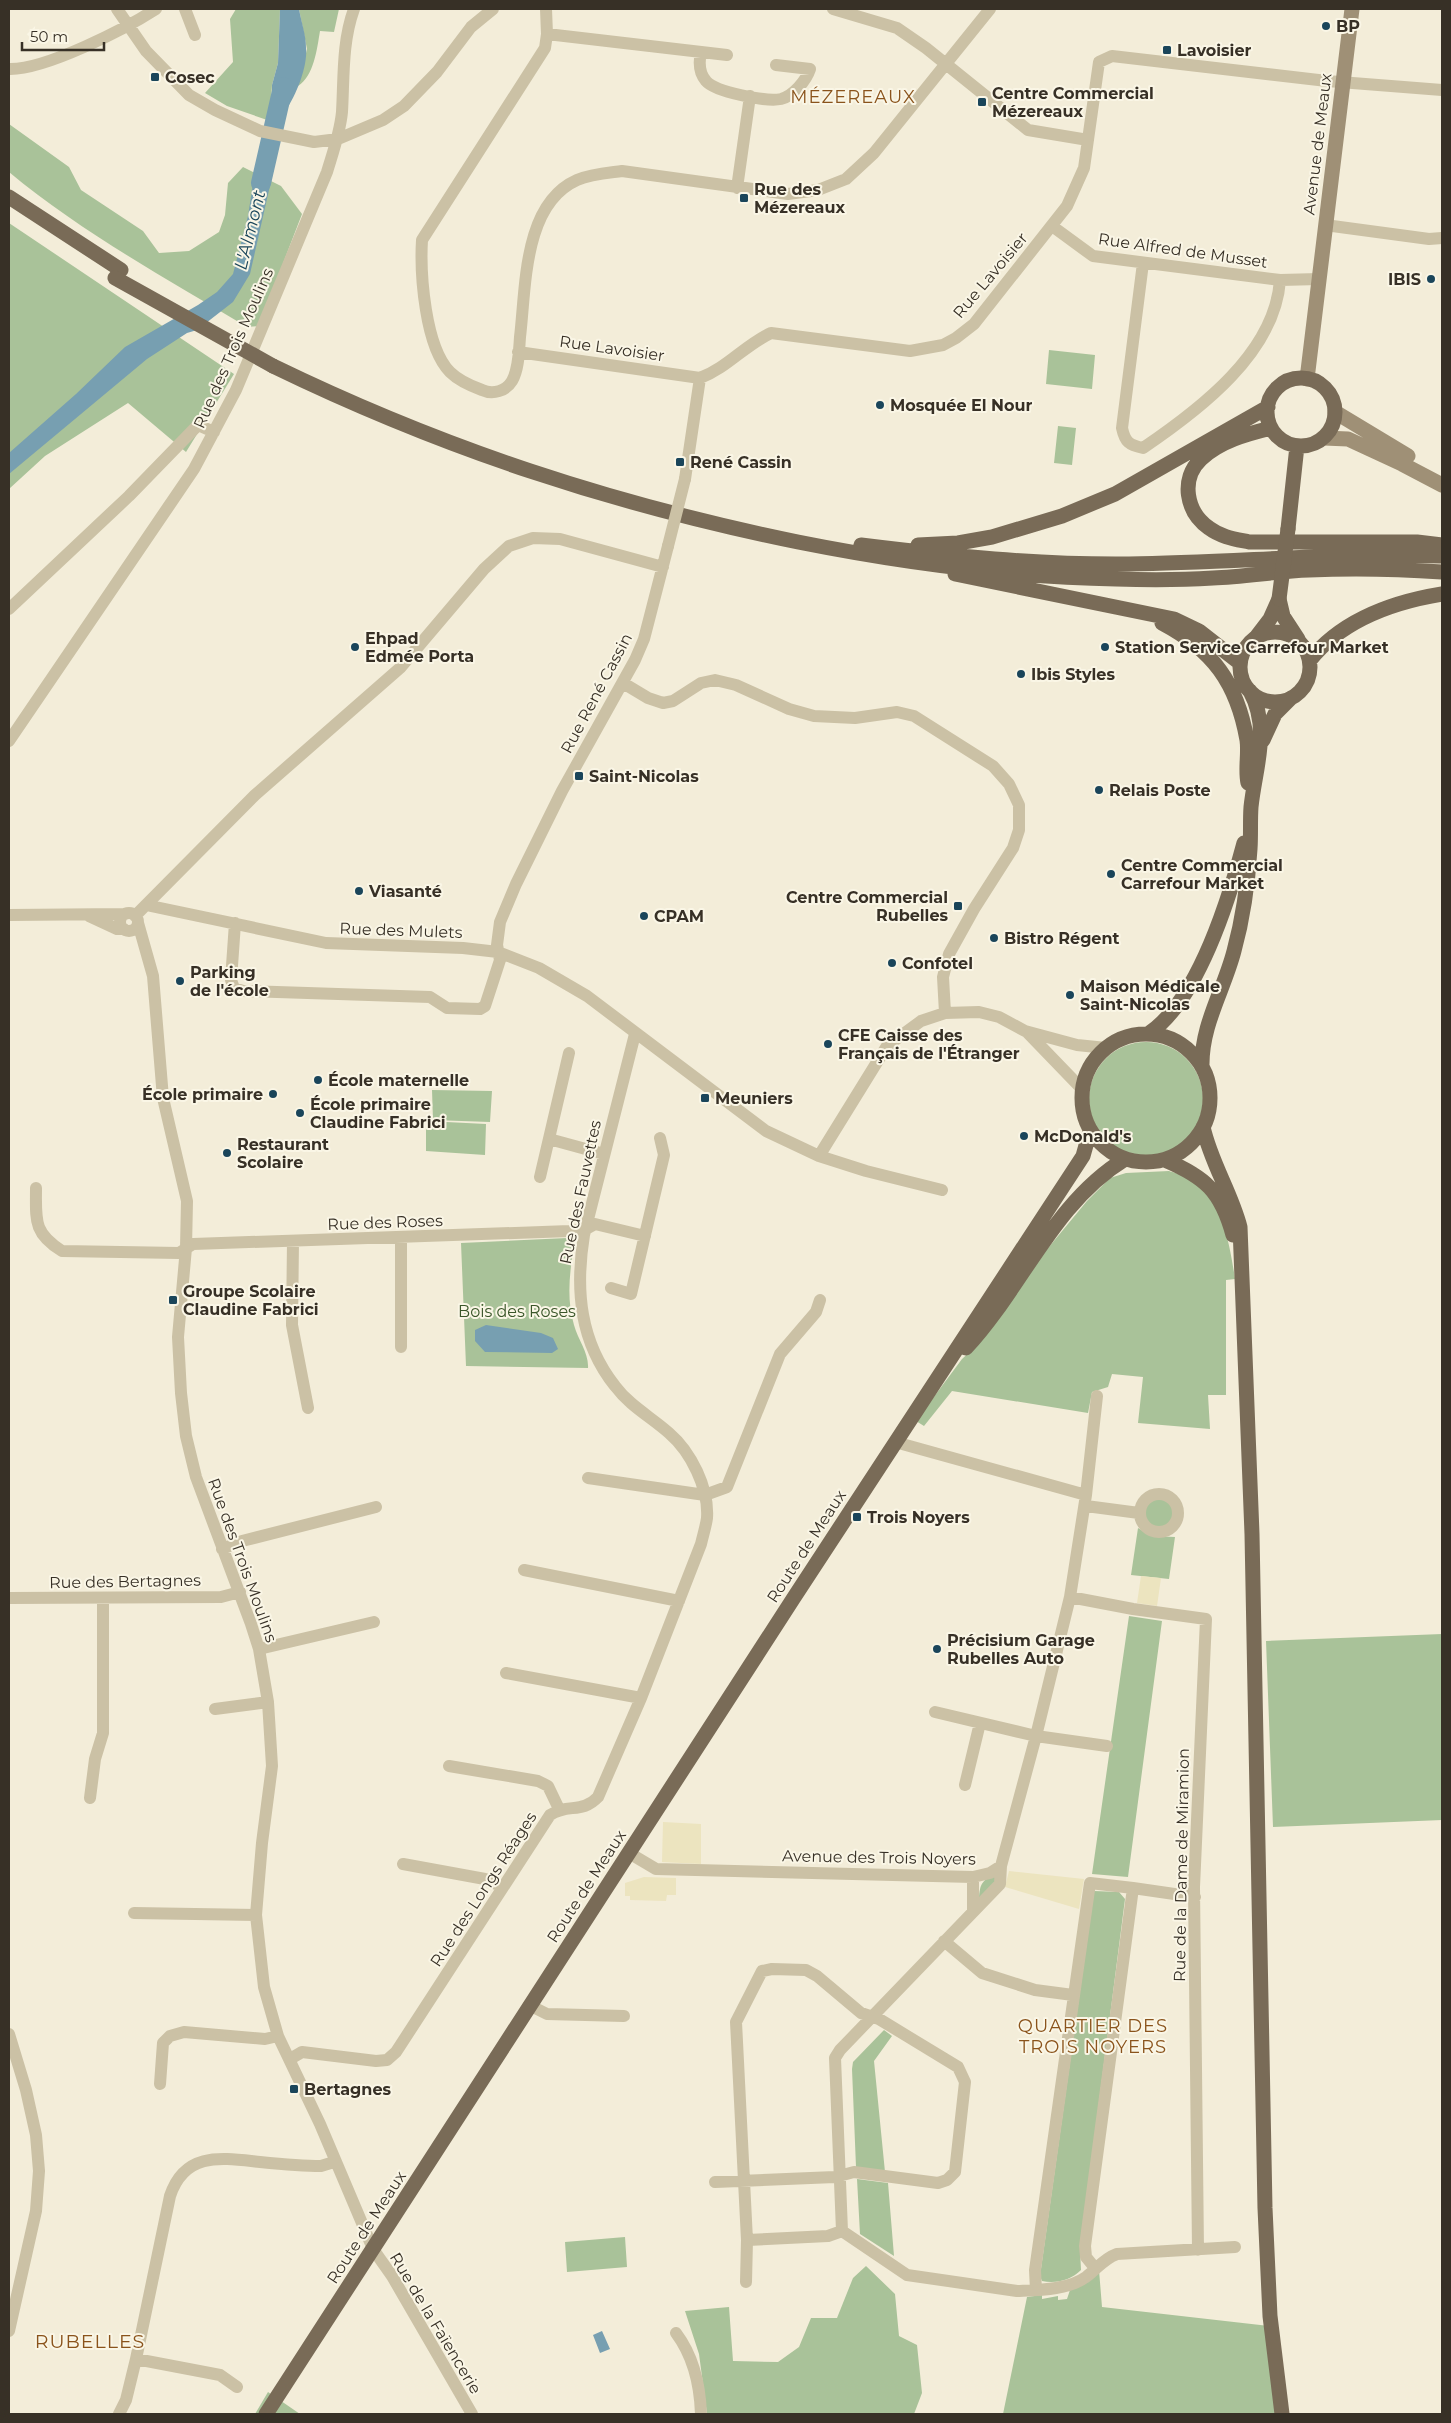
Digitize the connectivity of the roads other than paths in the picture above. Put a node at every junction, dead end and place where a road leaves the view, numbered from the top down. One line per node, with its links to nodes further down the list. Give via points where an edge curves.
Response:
1 (117, 9): 10 (street)
2 (156, 9): 10 (street)
3 (185, 9): 12 (street)
4 (354, 9): 21 (street, Rue des Trois Moulins, via 346,35)
5 (493, 9): 21 (street, via 470,27 437,72 404,106 383,120)
6 (546, 9): 11 (street)
7 (833, 9): 15 (street, via 897,28)
8 (990, 9): 15 (street)
9 (1352, 9): 18 (main road, Avenue de Meaux)
10 (129, 27): 17 (street, via 36,64); 21 (street, via 146,51 189,95 215,110 260,131 286,138 314,142)
11 (548, 34): 13 (street); 33 (street, via 544,48 422,240 426,314 435,345 449,371 489,393 504,390 512,381)
12 (196, 35)
13 (701, 52): 14 (street); 20 (street, via 699,65 706,81 720,91)
14 (727, 55)
15 (945, 64): 22 (street, via 1028,130); 23 (street, via 874,153 846,179 818,190 788,194)
16 (776, 65): 20 (street, via 810,70 794,92 780,99)
17 (9, 69)
18 (1342, 82): 19 (street); 22 (street, Rue Lavoisier, via 1112,56 1099,62); 26 (main road, Avenue de Meaux)
19 (1442, 90)
20 (750, 96): 23 (street)
21 (338, 139): 40 (street, Rue des Trois Moulins, via 236,390)
22 (1088, 140): 27 (street, Rue Lavoisier, via 1077,188)
23 (738, 188): 33 (street, via 622,172 576,181 552,199 532,238)
24 (9, 197): 30 (main road)
25 (9, 208): 30 (main road)
26 (1325, 225): 28 (street); 32 (main road, Avenue de Meaux)
27 (1052, 226): 29 (street, Rue Alfred de Musset, via 1093,256); 35 (street, Rue Lavoisier, via 974,324 943,344 910,351 771,333 715,372)
28 (1442, 238)
29 (1143, 263): 31 (street, Rue Alfred de Musset); 31 (street, via 1122,428 1125,440 1131,446 1143,448 1210,398 1238,368 1260,340 1275,310)
30 (118, 274): 34 (main road, bridge)
31 (1280, 280): 32 (street, Rue Alfred de Musset)
32 (1319, 281): 36 (main road, Avenue de Meaux)
33 (518, 352): 35 (street, Rue Lavoisier)
34 (274, 362): 45 (main road, via 397,413 547,468 694,510); 48 (main road, via 407,427 491,459 586,489 714,524)
35 (700, 378): 49 (street, Rue René Cassin, bridge, via 685,479)
36 (1307, 379): 37 (main road, via 1286,382 1274,392); 38 (main road, via 1327,390)
37 (1268, 407): 39 (main road); 45 (main road, via 1115,494 1062,516 992,537 958,543)
38 (1335, 412): 41 (main road, via 1332,426); 43 (main road)
39 (1271, 428): 42 (main road, via 1287,443); 46 (main road, via 1225,442 1203,457 1192,470 1188,489 1190,501 1194,513 1210,529 1231,539 1249,542 1417,542)
40 (214, 432): 52 (street, via 198,425 129,496); 63 (street, Rue des Trois Moulins, via 194,469 133,561)
41 (1324, 438): 42 (main road, via 1307,446); 44 (main road, via 1348,439)
42 (1297, 446): 53 (main road, bridge)
43 (1442, 475)
44 (1442, 485)
45 (850, 544): 47 (main road, via 965,558 1126,564)
46 (1442, 545)
47 (1442, 556)
48 (912, 563): 50 (main road, via 1115,579 1212,578 1309,570); 55 (main road, via 982,581)
49 (663, 567): 60 (street, Rue René Cassin, via 644,640); 67 (street, via 560,540 533,538 509,546 484,569 400,668 255,795)
50 (1442, 572)
51 (1442, 594): 58 (main road, via 1378,610 1324,642)
52 (14, 596): 54 (street)
53 (1279, 599): 56 (main road); 57 (main road, via 1283,616)
54 (9, 609)
55 (1141, 612): 59 (main road, via 1189,625); 65 (main road, via 1188,638 1212,658 1226,677 1234,693 1247,742 1247,779)
56 (1257, 636): 57 (main road, via 1278,632); 59 (main road, via 1243,652)
57 (1299, 640): 58 (main road)
58 (1310, 660): 62 (main road, via 1307,682)
59 (1240, 663): 61 (main road, via 1240,673)
60 (623, 683): 71 (street, Rue René Cassin, via 562,791 520,876 500,922); 72 (street, via 662,703 673,701 701,684 715,680 814,716 855,718 897,712 914,716 993,766 1009,784 1019,805 1019,830 1013,848 949,954 943,977)
61 (1250, 691): 62 (main road, via 1269,701); 64 (main road, via 1260,719)
62 (1291, 698): 64 (main road, via 1275,714)
63 (9, 741)
64 (1261, 744): 65 (main road)
65 (1252, 799): 66 (main road)
66 (1250, 820): 75 (main road, via 1230,893 1210,944 1173,1010); 78 (main road, via 1244,901 1232,957 1205,1033)
67 (146, 905): 69 (street); 70 (street, Rue des Mulets)
68 (9, 915): 69 (street, via 71,913 117,928)
69 (130, 922): 95 (street, Rue des Trois Moulins, via 153,976 163,1098 187,1201)
70 (235, 924): 71 (street, Rue des Mulets, via 326,943); 71 (street, Rue René Cassin, via 231,980 234,988 242,991 430,997 447,1008 480,1009 489,1000 500,960)
71 (498, 952): 74 (street, Rue des Mulets, via 555,976 587,996)
72 (945, 1013): 73 (street, via 979,1012 999,1017); 85 (street, via 921,1021 887,1046)
73 (1025, 1030): 76 (street, via 1077,1045); 79 (street)
74 (635, 1034): 84 (street, Rue des Fauvettes); 85 (street, Rue des Mulets, via 766,1131)
75 (1148, 1034): 76 (main road, via 1128,1036); 78 (main road, via 1180,1043)
76 (1106, 1048): 79 (main road, via 1089,1068)
77 (570, 1053): 83 (street)
78 (1202, 1067): 80 (main road, via 1210,1095 1209,1112)
79 (1082, 1089): 81 (main road, via 1082,1107)
80 (1203, 1127): 87 (main road, via 1185,1149); 96 (main road, via 1213,1163 1237,1214)
81 (1090, 1131): 86 (main road, via 1106,1149); 100 (main road, Route de Meaux, via 1083,1156)
82 (660, 1138): 92 (street, via 664,1155)
83 (549, 1139): 84 (street); 88 (street)
84 (604, 1154): 91 (street, Rue des Fauvettes)
85 (819, 1156): 90 (street, Rue des Mulets)
86 (1125, 1159): 87 (main road); 100 (main road, Route de Meaux, via 1107,1169 1074,1203 1027,1262 1000,1308)
87 (1165, 1160): 96 (main road, via 1200,1177 1218,1198 1230,1226)
88 (540, 1177)
89 (36, 1188): 95 (street, Rue des Roses, via 36,1225 46,1241 62,1251 179,1253)
90 (942, 1190)
91 (586, 1229): 92 (street, Rue des Roses, via 595,1224); 93 (street, Rue des Roses); 105 (street, Rue des Fauvettes, via 579,1289 590,1345 622,1394 681,1444 696,1470)
92 (645, 1236): 97 (street, via 631,1294)
93 (401, 1237): 94 (street, Rue des Roses); 99 (street)
94 (293, 1241): 95 (street, Rue des Roses, via 193,1244); 102 (street, via 292,1326)
95 (186, 1248): 109 (street, Rue des Trois Moulins, via 178,1337 180,1393 196,1477)
96 (1242, 1273): 169 (main road, via 1252,1534 1264,2208 1270,2316)
97 (611, 1288)
98 (820, 1300): 105 (street, via 816,1312 780,1354 727,1487)
99 (401, 1347)
100 (938, 1379): 103 (main road, Route de Meaux)
101 (1097, 1396): 106 (street)
102 (308, 1408)
103 (896, 1442): 106 (street); 130 (main road, Route de Meaux)
104 (588, 1478): 105 (street)
105 (705, 1496): 115 (street, Rue des Longs Réages, via 707,1517 702,1544)
106 (1086, 1500): 108 (street); 112 (street)
107 (376, 1507): 109 (street)
108 (1139, 1513)
109 (222, 1549): 111 (street, Rue des Trois Moulins)
110 (524, 1570): 115 (street)
111 (240, 1592): 114 (street, Rue des Bertagnes, via 221,1596); 117 (street, Rue des Trois Moulins)
112 (1070, 1597): 124 (street); 136 (street, Rue de la Dame de Miramion, via 1206,1619)
113 (9, 1598): 114 (street, Rue des Bertagnes)
114 (103, 1599): 128 (street, via 103,1733 95,1759)
115 (679, 1601): 119 (street, Rue des Longs Réages)
116 (374, 1622): 117 (street)
117 (259, 1649): 120 (street, Rue des Trois Moulins)
118 (506, 1673): 119 (street)
119 (642, 1698): 129 (street, Rue des Longs Réages, via 598,1797 581,1808)
120 (268, 1702): 121 (street); 139 (street, Rue des Trois Moulins, via 272,1766)
121 (214, 1709)
122 (935, 1712): 123 (street)
123 (980, 1723): 124 (street); 127 (street)
124 (1036, 1736): 125 (street); 132 (street)
125 (1106, 1746)
126 (449, 1766): 129 (street, via 538,1781 548,1786)
127 (965, 1785)
128 (90, 1798)
129 (559, 1809): 134 (street, Rue des Longs Réages, via 550,1815)
130 (629, 1853): 133 (street, Avenue des Trois Noyers, via 656,1869); 142 (main road, Route de Meaux)
131 (403, 1864): 134 (street, via 485,1878)
132 (1001, 1866): 133 (street, Avenue des Trois Noyers); 137 (street, via 1000,1884)
133 (973, 1877): 137 (street)
134 (503, 1887): 147 (street, Rue des Longs Réages, via 396,2052 387,2060 302,2052)
135 (1133, 1888): 136 (street); 141 (street, via 1090,1882); 158 (street, via 1085,2246 1086,2257)
136 (1194, 1896): 157 (street, Rue de la Dame de Miramion)
137 (973, 1910): 140 (street)
138 (134, 1913): 139 (street)
139 (256, 1915): 146 (street, Rue des Trois Moulins, via 260,1967)
140 (944, 1941): 141 (street, via 982,1973 1035,1990); 144 (street)
141 (1073, 1995): 160 (street, via 1035,2270)
142 (530, 2005): 143 (street, via 547,2014); 156 (main road, Route de Meaux)
143 (624, 2016)
144 (873, 2016): 150 (street, via 835,2058); 150 (street, via 958,2067 962,2074 965,2082 954,2172 947,2180 938,2183 854,2172); 151 (street, via 861,2013 806,1970 772,1969 762,1971 758,1976 736,2022)
145 (9, 2034): 161 (street, via 36,2135 39,2171 36,2211)
146 (278, 2036): 147 (street, Rue des Trois Moulins); 148 (street, via 265,2039 184,2032 170,2036 163,2042)
147 (290, 2059): 149 (street, Rue des Trois Moulins)
148 (160, 2084)
149 (334, 2162): 156 (street, Rue des Trois Moulins); 163 (street, via 321,2166 218,2158 200,2162 186,2170 174,2184 170,2196)
150 (839, 2174): 151 (street, via 835,2177); 153 (street)
151 (743, 2179): 152 (street); 154 (street)
152 (715, 2182)
153 (842, 2231): 154 (street, via 828,2236); 160 (street, via 907,2275 1017,2291)
154 (747, 2240): 159 (street)
155 (1235, 2247): 157 (street)
156 (372, 2249): 166 (main road, Route de Meaux); 167 (street, Rue de la Faïencerie, via 392,2276)
157 (1198, 2250): 158 (street, via 1117,2254 1107,2257)
158 (1095, 2268): 160 (street, via 1076,2282)
159 (746, 2282)
160 (1036, 2290)
161 (9, 2331)
162 (676, 2333): 168 (street, via 688,2348 695,2368)
163 (136, 2359): 164 (street, via 220,2375); 165 (street, via 126,2400)
164 (237, 2386)
165 (119, 2414)
166 (266, 2414)
167 (472, 2414)
168 (701, 2414)
169 (1282, 2414)

